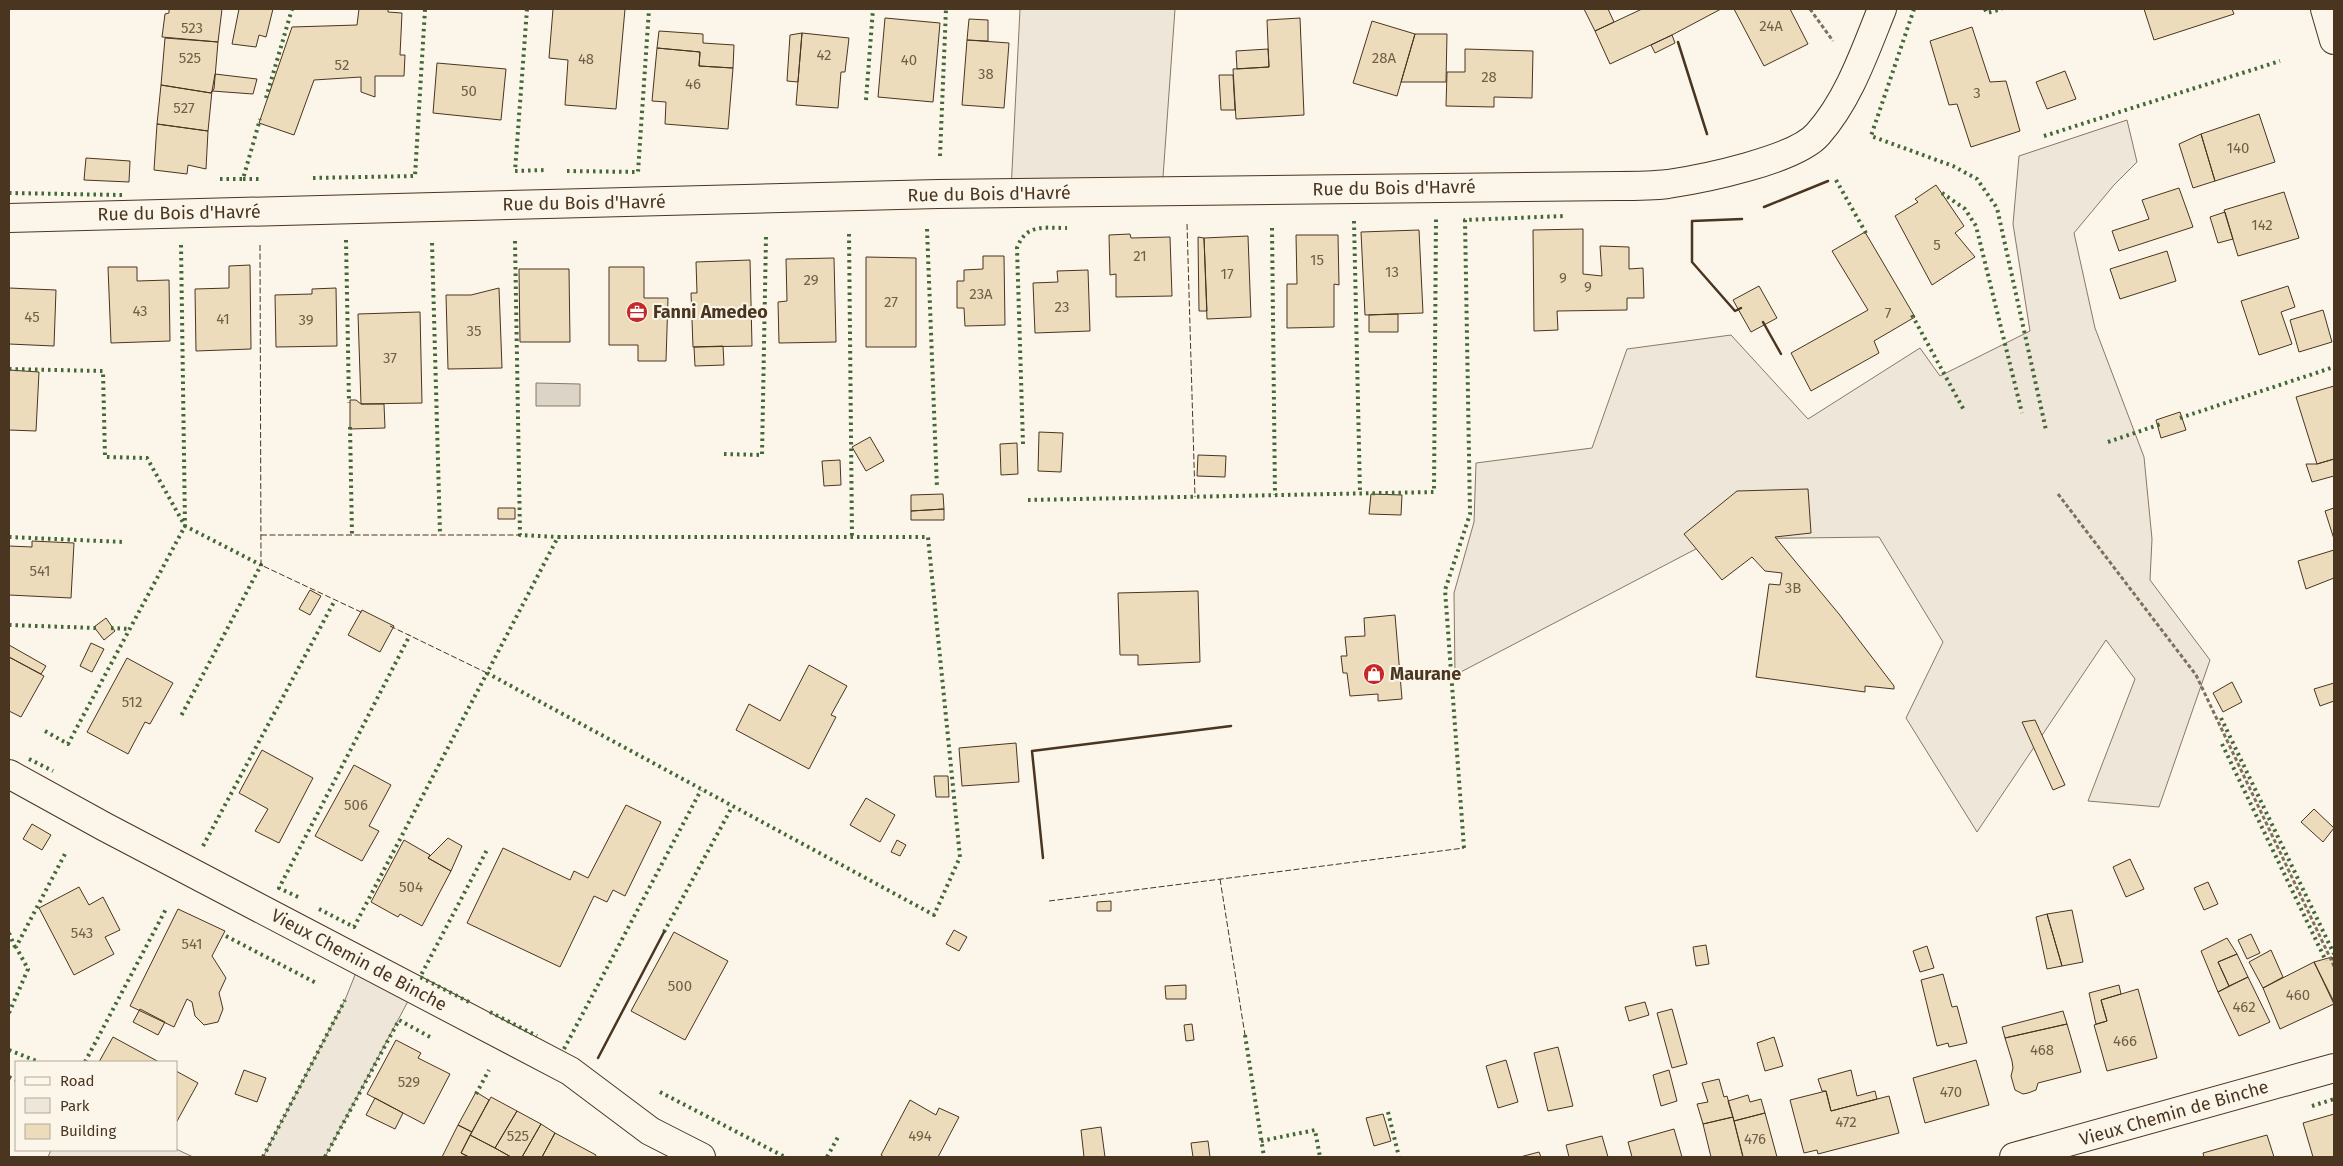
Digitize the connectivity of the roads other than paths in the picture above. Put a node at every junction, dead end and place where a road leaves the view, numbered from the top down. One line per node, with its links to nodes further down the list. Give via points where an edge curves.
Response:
1 (1882, 9): 4 (street, Rue du Bois d'Havré, via 1856,72 1817,136 1765,163 1668,184 938,194)
2 (2325, 9): 3 (street)
3 (2334, 40)
4 (9, 218)
5 (9, 774): 7 (street, Vieux Chemin de Binche, via 570,1071 650,1131)
6 (2334, 1068): 8 (street, Vieux Chemin de Binche)
7 (701, 1157)
8 (2014, 1157)

